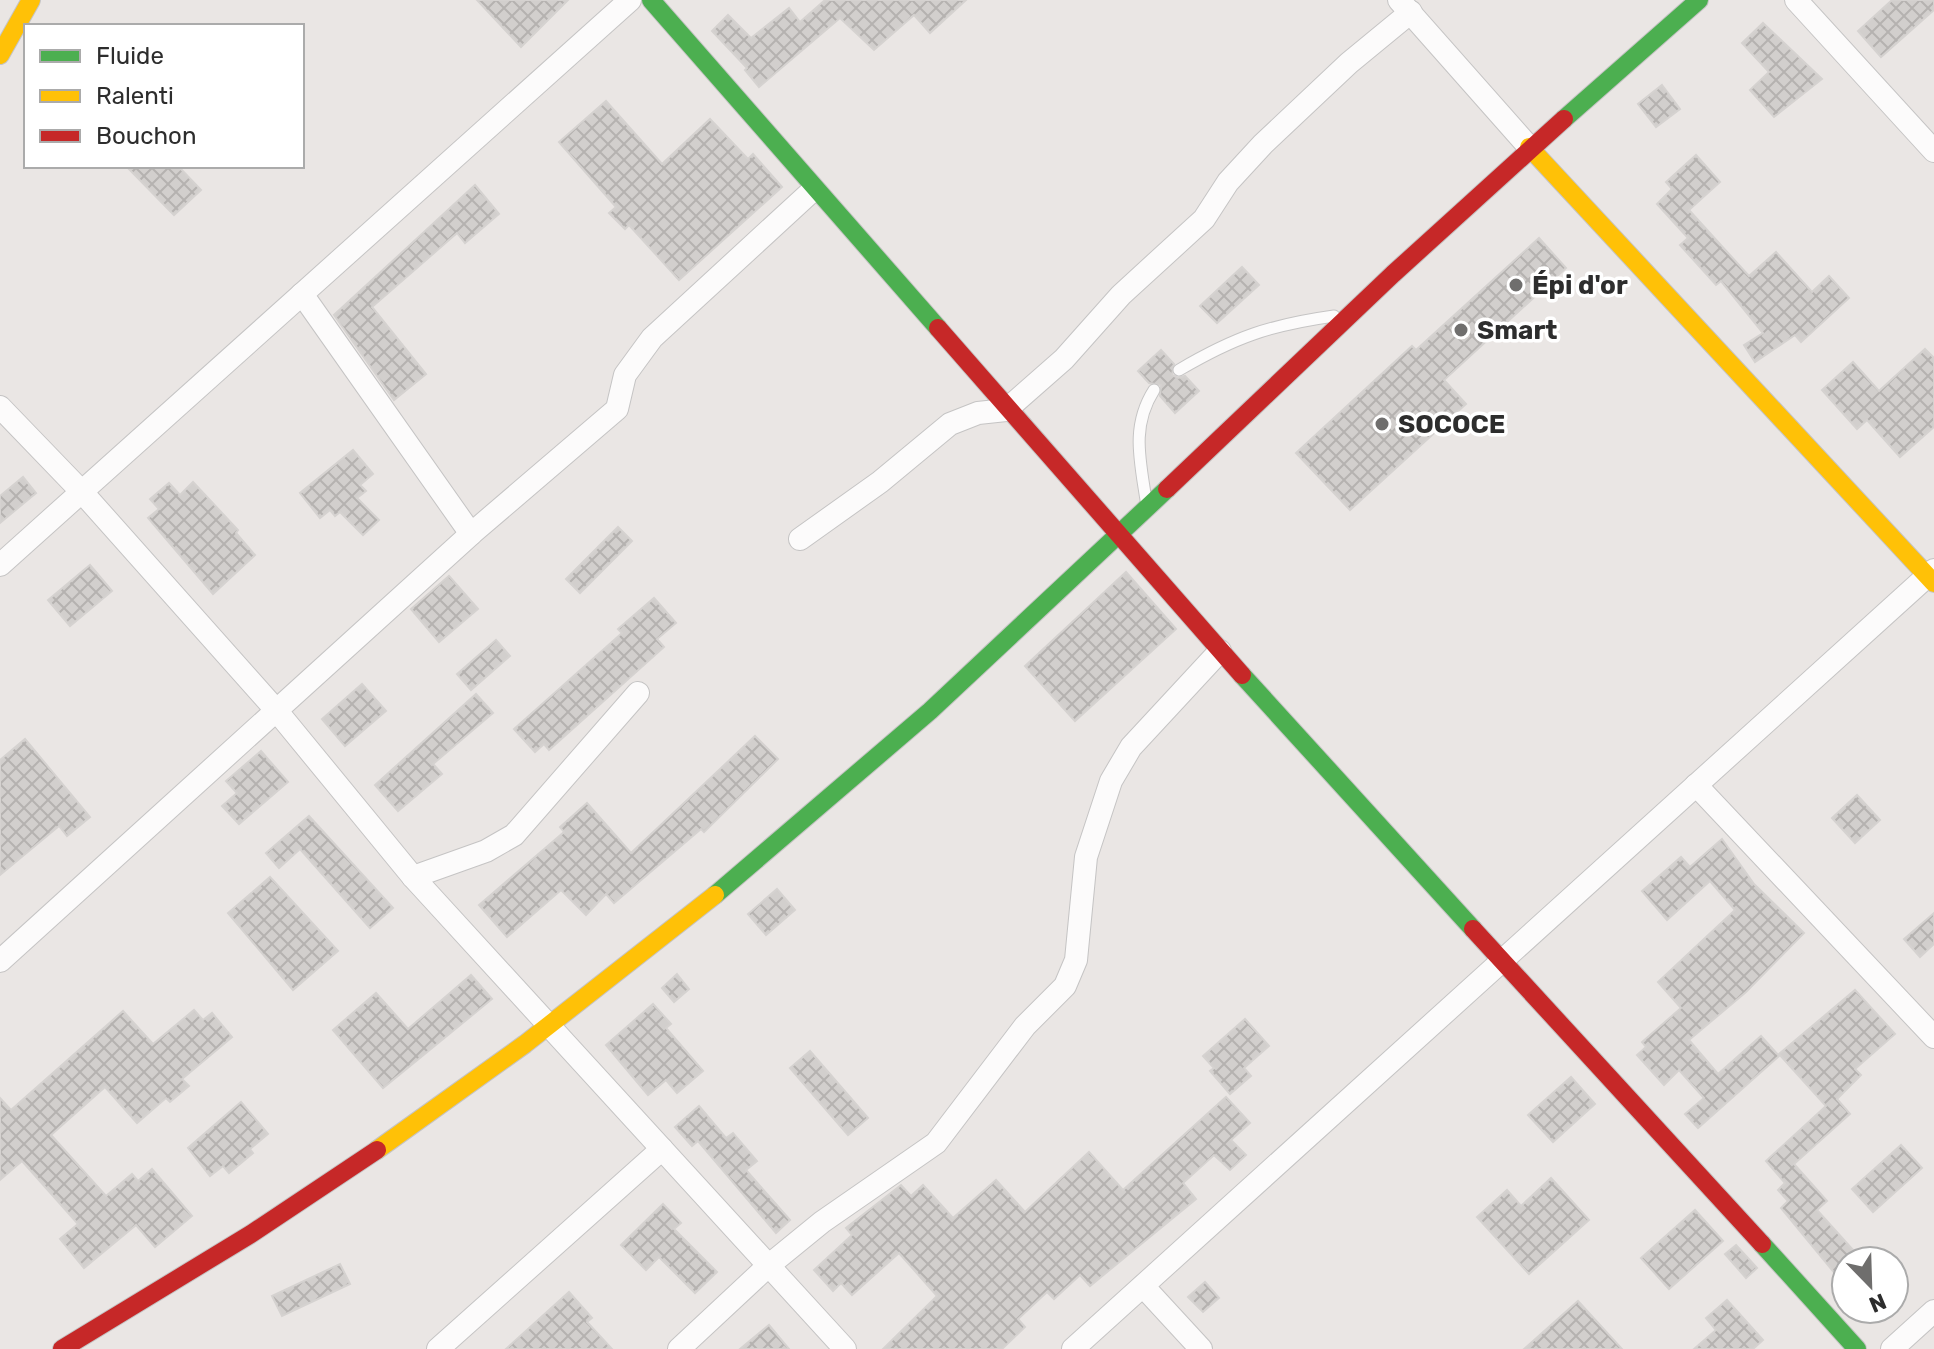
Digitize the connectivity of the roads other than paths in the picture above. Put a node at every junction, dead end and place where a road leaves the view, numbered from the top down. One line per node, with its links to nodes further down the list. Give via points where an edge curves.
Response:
1 (31, 0): 7 (street)
2 (630, 0): 11 (street)
3 (651, 0): 10 (street)
4 (1699, 0): 8 (street)
5 (1796, 0): 9 (street)
6 (1405, 6): 8 (street); 16 (street, via 1263,144 1228,182 1204,219)
7 (0, 55)
8 (1529, 147): 12 (street); 23 (street)
9 (1934, 151)
10 (813, 190): 16 (street); 19 (street, via 652,338 625,375 617,409)
11 (302, 294): 17 (street); 19 (street)
12 (1351, 314): 13 (lane, via 1290,322 1227,341); 18 (street)
13 (1179, 370)
14 (1154, 390): 18 (lane, via 1142,408 1137,434)
15 (0, 407): 17 (street)
16 (1006, 410): 20 (street); 21 (street, via 950,424)
17 (82, 492): 22 (street); 26 (street)
18 (1148, 509): 20 (street)
19 (471, 534): 26 (street)
20 (1121, 536): 24 (street); 31 (street, via 790,834)
21 (800, 539)
22 (0, 565)
23 (1932, 576): 27 (street)
24 (1220, 651): 30 (street); 34 (street, via 1131,747 1111,781 1086,857 1076,960 1065,986 1025,1026 936,1143)
25 (638, 693): 28 (street, via 514,835 486,851)
26 (276, 710): 28 (street); 29 (street)
27 (1696, 785): 30 (street); 32 (street)
28 (413, 877): 31 (street)
29 (0, 961)
30 (1502, 961): 35 (street); 43 (street)
31 (550, 1026): 33 (street); 37 (street, via 348,1170)
32 (1934, 1037)
33 (662, 1149): 34 (street); 38 (street)
34 (768, 1266): 39 (street); 40 (street)
35 (1143, 1286): 41 (street); 42 (street)
36 (1934, 1311): 44 (street)
37 (62, 1349)
38 (438, 1349)
39 (679, 1349)
40 (845, 1349)
41 (1073, 1349)
42 (1201, 1349)
43 (1857, 1349)
44 (1892, 1349)

